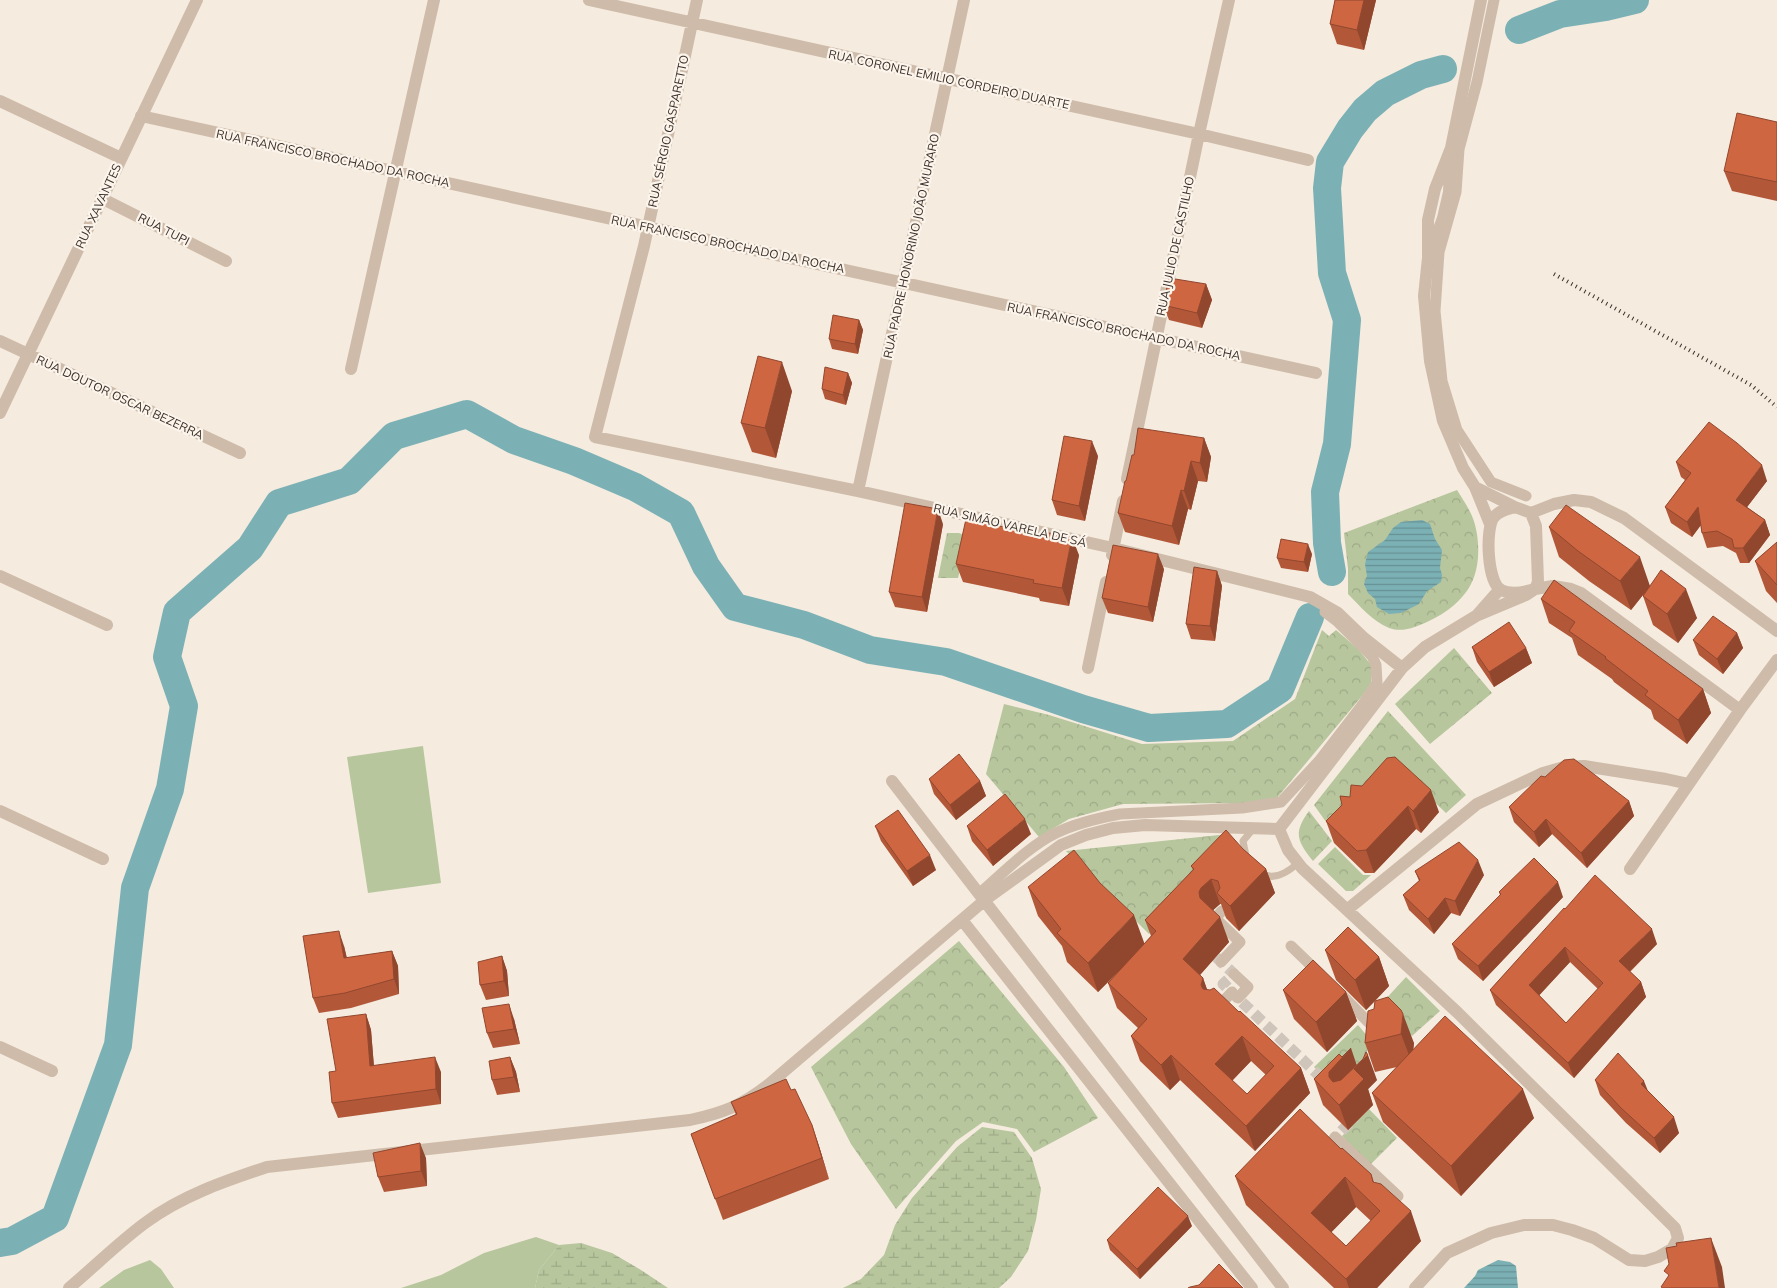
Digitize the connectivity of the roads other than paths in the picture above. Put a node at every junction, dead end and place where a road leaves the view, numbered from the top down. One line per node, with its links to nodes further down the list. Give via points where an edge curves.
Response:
1 (197, 0): 12 (street, RUA XAVANTES)
2 (434, 0): 16 (street)
3 (590, 0): 9 (street, RUA CORONEL EMILIO CORDEIRO DUARTE)
4 (697, 0): 9 (street, RUA SÉRGIO GASPARETTO)
5 (964, 0): 10 (street, RUA PADRE HONORINO JOÃO MURARO)
6 (1229, 0): 13 (street, RUA JULIO DE CASTILHO)
7 (1481, 0): 29 (street, via 1452,148 1449,192 1428,258 1424,296 1430,361 1443,421 1463,468)
8 (1494, 0): 31 (street, via 1459,149 1456,192 1439,252 1435,311 1442,381 1457,430 1491,482)
9 (692, 23): 10 (street, RUA CORONEL EMILIO CORDEIRO DUARTE); 18 (street, RUA SÉRGIO GASPARETTO)
10 (947, 78): 13 (street, RUA CORONEL EMILIO CORDEIRO DUARTE); 20 (street, RUA PADRE HONORINO JOÃO MURARO)
11 (0, 101): 14 (street)
12 (140, 116): 14 (street, RUA XAVANTES); 16 (street, RUA FRANCISCO BROCHADO DA ROCHA)
13 (1199, 134): 15 (street, RUA CORONEL EMILIO CORDEIRO DUARTE); 21 (street, RUA JULIO DE CASTILHO)
14 (121, 158): 17 (street, RUA XAVANTES)
15 (1308, 160)
16 (395, 171): 18 (street, RUA FRANCISCO BROCHADO DA ROCHA); 24 (street)
17 (102, 198): 19 (street, RUA TUPI); 23 (street, RUA XAVANTES)
18 (647, 227): 20 (street, RUA FRANCISCO BROCHADO DA ROCHA); 27 (street, RUA SÉRGIO GASPARETTO)
19 (226, 261)
20 (903, 283): 21 (street, RUA FRANCISCO BROCHADO DA ROCHA); 30 (street, RUA PADRE HONORINO JOÃO MURARO)
21 (1156, 338): 25 (street, RUA FRANCISCO BROCHADO DA ROCHA); 35 (street, RUA JULIO DE CASTILHO)
22 (0, 341): 23 (street, RUA DOUTOR OSCAR BEZERRA)
23 (28, 354): 26 (street, RUA XAVANTES); 28 (street, RUA DOUTOR OSCAR BEZERRA)
24 (351, 369)
25 (1316, 373)
26 (0, 413)
27 (595, 437): 30 (street, RUA SIMÃO VARELA DE SÁ)
28 (240, 453)
29 (1475, 487): 32 (street); 34 (street)
30 (858, 491): 35 (street, RUA SIMÃO VARELA DE SÁ)
31 (1526, 496)
32 (1515, 507): 33 (street); 34 (street, via 1495,516)
33 (1531, 513): 38 (street, via 1538,549); 42 (street, via 1574,500 1591,502 1624,518)
34 (1490, 524): 37 (street, via 1491,568)
35 (1113, 548): 44 (street, RUA JULIO DE CASTILHO); 45 (street, RUA SIMÃO VARELA DE SÁ, via 1310,597 1338,613)
36 (0, 576): 41 (street)
37 (1500, 589): 38 (street, via 1508,592); 40 (street)
38 (1535, 589): 40 (street); 46 (street, via 1562,587 1581,593)
39 (1325, 612): 55 (street, via 1372,656 1377,683 1319,761 1281,802 1242,808 1120,814 1070,827 1041,842)
40 (1476, 616): 45 (street, via 1424,647)
41 (107, 626)
42 (1777, 631)
43 (1777, 660): 46 (street)
44 (1088, 668)
45 (1402, 668): 51 (street)
46 (1740, 710): 48 (street)
47 (892, 780): 55 (street)
48 (1689, 784): 54 (street); 56 (street, via 1584,766 1544,773 1477,804)
49 (0, 811): 52 (street)
50 (1253, 829): 51 (street); 53 (lane, via 1243,841 1243,849 1254,867 1264,875 1275,877); 55 (street, via 1113,828 1061,845)
51 (1279, 829): 53 (street)
52 (103, 858)
53 (1298, 863): 56 (street)
54 (1630, 869)
55 (982, 896): 58 (street); 70 (street)
56 (1348, 909): 71 (street, via 1458,1012 1668,1221 1678,1238 1672,1249 1658,1257 1645,1261 1629,1260 1594,1238 1572,1230 1553,1225 1524,1225 1490,1232 1447,1253)
57 (1222, 911): 60 (street, via 1215,918 1240,942)
58 (962, 920): 68 (street, via 768,1085 730,1110 690,1120 267,1168 225,1181 154,1218); 69 (street)
59 (1291, 946): 63 (street)
60 (1221, 962)
61 (1234, 974): 62 (street, via 1248,987)
62 (1217, 1008)
63 (1375, 1032)
64 (0, 1047): 65 (street)
65 (52, 1071)
66 (1335, 1137): 67 (street, via 1398,1196)
67 (1388, 1206)
68 (69, 1288)
69 (1252, 1288)
70 (1283, 1288)
71 (1415, 1288)

